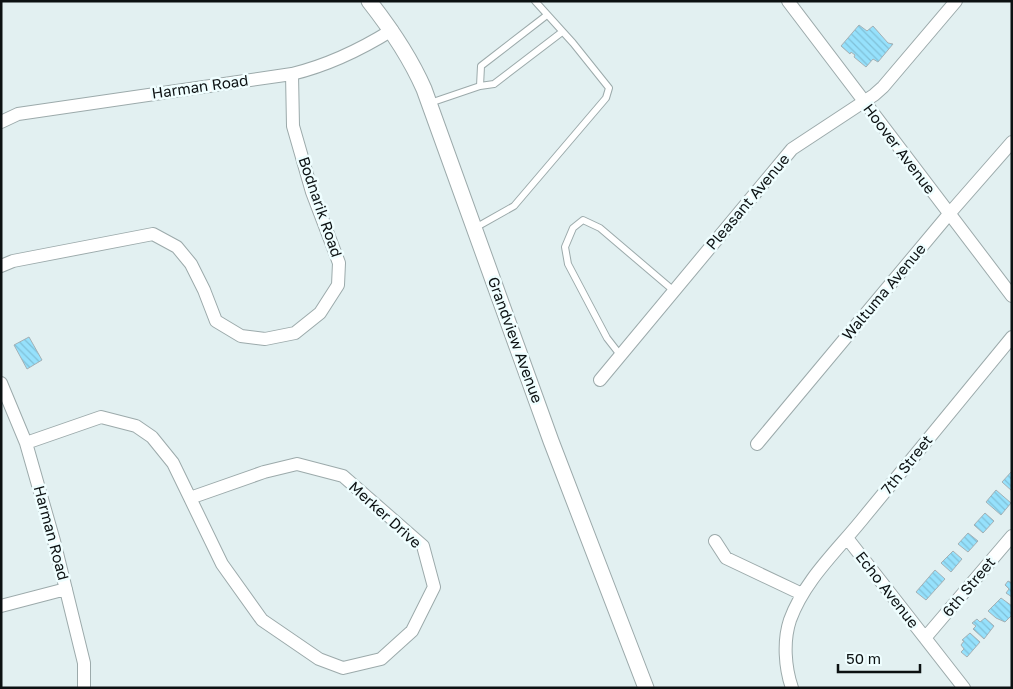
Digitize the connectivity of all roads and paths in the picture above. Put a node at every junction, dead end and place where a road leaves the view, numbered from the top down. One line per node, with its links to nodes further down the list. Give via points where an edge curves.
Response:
1 (369, 1): 6 (street, Grandview Avenue)
2 (535, 1): 5 (lane)
3 (788, 1): 10 (street, Hoover Avenue)
4 (956, 1): 10 (street, Pleasant Avenue, via 883,87)
5 (547, 15): 7 (lane); 9 (lane, via 481,66)
6 (392, 30): 8 (street, Harman Road, via 351,54); 11 (street, Grandview Avenue, via 418,75)
7 (562, 32): 9 (lane, via 494,84); 15 (lane, via 609,88 606,98 514,206)
8 (292, 74): 12 (street, Harman Road, via 18,114); 16 (street, Bodnarik Road, via 293,126 312,192 339,263 338,285 320,314 295,332 265,339 241,336 216,321 191,264 177,247 153,234 13,260)
9 (480, 86): 11 (lane)
10 (864, 102): 14 (street, Hoover Avenue); 17 (street, Pleasant Avenue, via 792,150)
11 (429, 104): 15 (street, Grandview Avenue)
12 (1, 122)
13 (1012, 142): 14 (street, Waltuma Avenue)
14 (949, 214): 18 (street, Hoover Avenue); 24 (street, Waltuma Avenue)
15 (475, 229): 34 (street, Grandview Avenue, via 551,441)
16 (1, 266)
17 (674, 291): 20 (street, Pleasant Avenue); 20 (lane, via 600,228 583,220 573,228 565,246 568,264)
18 (1012, 296)
19 (1012, 337): 27 (street, 7th Street)
20 (621, 356): 21 (street, Pleasant Avenue)
21 (600, 380)
22 (1, 383): 23 (street, Harman Road)
23 (26, 442): 25 (street, Merker Drive, via 101,416 136,426 152,437 173,463); 29 (street, Harman Road)
24 (757, 444)
25 (190, 498): 25 (street, Merker Drive, via 222,564 262,620 319,659 343,668 381,658 412,631 434,587 423,546 343,476 298,464 264,472)
26 (1012, 536): 32 (street, 6th Street)
27 (847, 538): 30 (street, 7th Street); 32 (street, Echo Avenue)
28 (715, 541): 30 (street, via 726,558)
29 (66, 589): 31 (street); 33 (street, Harman Road, via 84,663)
30 (802, 594): 35 (street, 7th Street, via 789,622 786,649)
31 (1, 606)
32 (925, 638): 36 (street, Echo Avenue)
33 (84, 688)
34 (646, 688)
35 (792, 688)
36 (964, 688)

